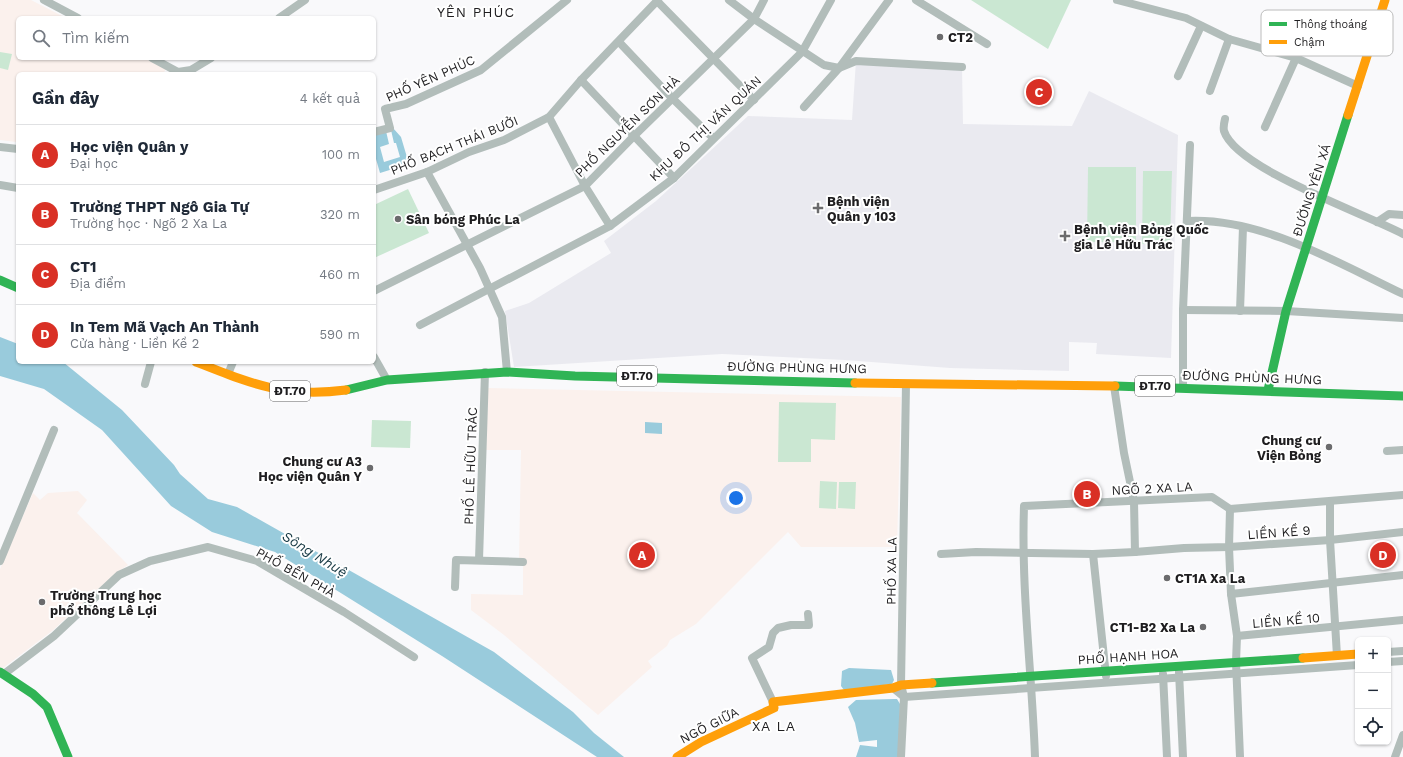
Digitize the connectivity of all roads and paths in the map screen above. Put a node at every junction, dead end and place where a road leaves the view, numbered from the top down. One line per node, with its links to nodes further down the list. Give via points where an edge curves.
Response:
1 (44, 0): 12 (street)
2 (305, 0): 15 (street)
3 (567, 0): 43 (street, PHỐ YÊN PHÚC, via 481,70 406,104 386,109 390,128)
4 (729, 0): 16 (street)
5 (764, 0): 16 (street, PHỐ NGUYỄN SƠN HÀ)
6 (831, 0): 22 (street, KHU ĐÔ THỊ VĂN QUÁN)
7 (889, 0): 30 (street)
8 (916, 0): 20 (street)
9 (1116, 0): 17 (street, via 1186,18)
10 (1383, 0): 13 (main road, ĐƯỜNG YÊN XÁ)
11 (658, 1): 19 (street, PHỐ BẠCH THÁI BƯỞI); 25 (street)
12 (55, 2): 14 (street)
13 (1380, 10)
14 (75, 16)
15 (282, 16)
16 (754, 19): 22 (street); 25 (street, PHỐ NGUYỄN SƠN HÀ)
17 (1200, 26): 18 (street); 33 (street)
18 (1230, 39): 21 (street); 36 (street)
19 (619, 42): 34 (street, PHỐ BẠCH THÁI BƯỞI); 37 (street)
20 (987, 44)
21 (1261, 48)
22 (802, 52): 30 (street, via 824,65); 38 (street, KHU ĐÔ THỊ VĂN QUÁN)
23 (1289, 56): 26 (street)
24 (1367, 56): 35 (main road, ĐƯỜNG YÊN XÁ)
25 (713, 58): 37 (street, PHỐ NGUYỄN SƠN HÀ); 38 (street)
26 (1296, 58): 35 (street); 42 (street)
27 (155, 60): 31 (street)
28 (208, 60): 32 (street)
29 (962, 67): 30 (street, via 856,61)
30 (839, 68): 39 (street)
31 (176, 72)
32 (182, 72)
33 (1178, 76)
34 (581, 80): 40 (street, PHỐ BẠCH THÁI BƯỞI); 44 (street)
35 (1358, 86): 55 (main road, ĐƯỜNG YÊN XÁ)
36 (1210, 91)
37 (673, 99): 44 (street, PHỐ NGUYỄN SƠN HÀ); 45 (street)
38 (754, 100): 45 (street, KHU ĐÔ THỊ VĂN QUÁN)
39 (804, 107)
40 (549, 117): 49 (street, PHỐ BẠCH THÁI BƯỞI, via 504,140 469,152); 52 (street)
41 (1225, 119): 55 (street, via 1224,131 1235,147 1261,166)
42 (1265, 127)
43 (376, 132)
44 (634, 136): 50 (street); 52 (street, PHỐ NGUYỄN SƠN HÀ)
45 (713, 138): 50 (street, KHU ĐÔ THỊ VĂN QUÁN)
46 (1190, 145): 57 (street)
47 (0, 147): 48 (street)
48 (16, 149)
49 (426, 172): 54 (street, PHỐ BẠCH THÁI BƯỞI); 62 (street)
50 (674, 178): 59 (street, KHU ĐÔ THỊ VĂN QUÁN)
51 (0, 185): 53 (street)
52 (585, 186): 59 (street); 62 (street, PHỐ NGUYỄN SƠN HÀ)
53 (16, 188)
54 (376, 189)
55 (1322, 197): 58 (street); 63 (main road, ĐƯỜNG YÊN XÁ)
56 (1403, 215): 58 (street, via 1389,214)
57 (1187, 221): 60 (street, via 1219,221); 69 (street)
58 (1377, 222): 61 (street)
59 (610, 226): 66 (street, KHU ĐÔ THỊ VĂN QUÁN)
60 (1243, 227): 63 (street); 70 (street)
61 (1403, 234)
62 (468, 245): 66 (street); 67 (street, PHỐ NGUYỄN SƠN HÀ)
63 (1306, 248): 68 (street); 71 (main road, ĐƯỜNG YÊN XÁ)
64 (0, 280): 65 (main road)
65 (16, 287)
66 (489, 288): 73 (street, KHU ĐÔ THỊ VĂN QUÁN); 79 (street, via 502,317)
67 (376, 290)
68 (1403, 294)
69 (1184, 310): 70 (street); 85 (street)
70 (1240, 311): 71 (street)
71 (1286, 311): 72 (street); 86 (main road, ĐƯỜNG YÊN XÁ)
72 (1403, 318)
73 (420, 325)
74 (376, 361): 81 (street)
75 (150, 364): 82 (street)
76 (201, 364): 80 (main road, ĐƯỜNG PHÙNG HƯNG / ĐT.70)
77 (232, 364): 80 (street)
78 (485, 372): 79 (main road, ĐƯỜNG PHÙNG HƯNG / ĐT.70); 81 (main road, ĐƯỜNG PHÙNG HƯNG / ĐT.70); 102 (street, PHỐ LÊ HỮU TRÁC)
79 (507, 372): 83 (main road, ĐƯỜNG PHÙNG HƯNG / ĐT.70)
80 (228, 374): 81 (main road, ĐƯỜNG PHÙNG HƯNG / ĐT.70, via 277,390 317,393 368,386)
81 (387, 380)
82 (145, 384)
83 (906, 384): 84 (main road, ĐƯỜNG PHÙNG HƯNG / ĐT.70); 131 (street, PHỐ XA LA)
84 (1114, 386): 85 (main road, ĐƯỜNG PHÙNG HƯNG / ĐT.70); 92 (street)
85 (1183, 387): 86 (main road, ĐƯỜNG PHÙNG HƯNG / ĐT.70)
86 (1268, 390): 87 (main road, ĐƯỜNG PHÙNG HƯNG / ĐT.70)
87 (1403, 396)
88 (54, 430): 103 (street)
89 (1403, 450): 90 (street)
90 (1387, 451)
91 (1403, 495): 93 (street)
92 (1134, 501): 94 (street, NGÕ 2 XA LA, via 1212,497); 98 (street, NGÕ 2 XA LA, via 1024,506); 99 (street)
93 (1330, 502): 94 (street); 96 (street)
94 (1230, 509): 97 (street)
95 (1403, 532): 96 (street, LIỀN KỀ 9)
96 (1330, 540): 97 (street, LIỀN KỀ 9); 106 (street)
97 (1229, 547): 99 (street, LIỀN KỀ 9); 108 (street)
98 (1023, 552): 100 (street, LIỀN KỀ 9); 101 (street, LIỀN KỀ 9); 127 (street)
99 (1135, 552): 101 (street, LIỀN KỀ 9)
100 (941, 554)
101 (1094, 554): 124 (street)
102 (479, 560): 104 (street); 107 (street, via 456,560)
103 (0, 561)
104 (523, 562)
105 (1403, 575): 106 (street)
106 (1334, 582): 108 (street); 111 (street)
107 (455, 587)
108 (1231, 594): 112 (street)
109 (808, 614): 134 (street, via 809,625 778,628 773,633 769,647 752,658)
110 (1403, 620): 111 (street, LIỀN KỀ 10)
111 (1337, 628): 112 (street, LIỀN KỀ 10); 116 (street)
112 (1237, 636): 119 (street)
113 (1403, 651): 114 (street)
114 (1391, 652)
115 (1355, 654): 116 (main road, PHỐ HẠNH HOA)
116 (1337, 656): 119 (main road, PHỐ HẠNH HOA)
117 (414, 657): 125 (street, PHỐ BẾN PHÀ, via 257,561 208,547 150,561 119,575 54,636)
118 (1403, 661): 120 (street)
119 (1236, 662): 122 (main road, PHỐ HẠNH HOA); 126 (street)
120 (1391, 662)
121 (1355, 665): 126 (street, PHỐ HẠNH HOA)
122 (1179, 666): 123 (main road, PHỐ HẠNH HOA); 128 (street)
123 (1163, 667): 124 (main road, PHỐ HẠNH HOA); 129 (street)
124 (1106, 671): 127 (main road, PHỐ HẠNH HOA); 130 (street)
125 (2, 673): 137 (main road, via 47,707)
126 (1237, 673): 128 (street, PHỐ HẠNH HOA); 142 (street)
127 (1032, 676): 131 (main road, PHỐ HẠNH HOA); 132 (street)
128 (1179, 677): 129 (street, PHỐ HẠNH HOA); 141 (street)
129 (1164, 678): 130 (street, PHỐ HẠNH HOA); 136 (street)
130 (1106, 682): 132 (street, PHỐ HẠNH HOA)
131 (897, 686): 133 (street, PHỐ XA LA); 134 (main road, PHỐ HẠNH HOA)
132 (1032, 688): 133 (street, PHỐ HẠNH HOA); 140 (street)
133 (904, 697): 139 (street, PHỐ XA LA)
134 (773, 702): 138 (main road, NGÕ GIỮA, via 774,708 701,742)
135 (1403, 735): 143 (street)
136 (1167, 753)
137 (68, 757)
138 (676, 757)
139 (901, 757)
140 (1035, 757)
141 (1184, 757)
142 (1240, 757)
143 (1395, 757)

